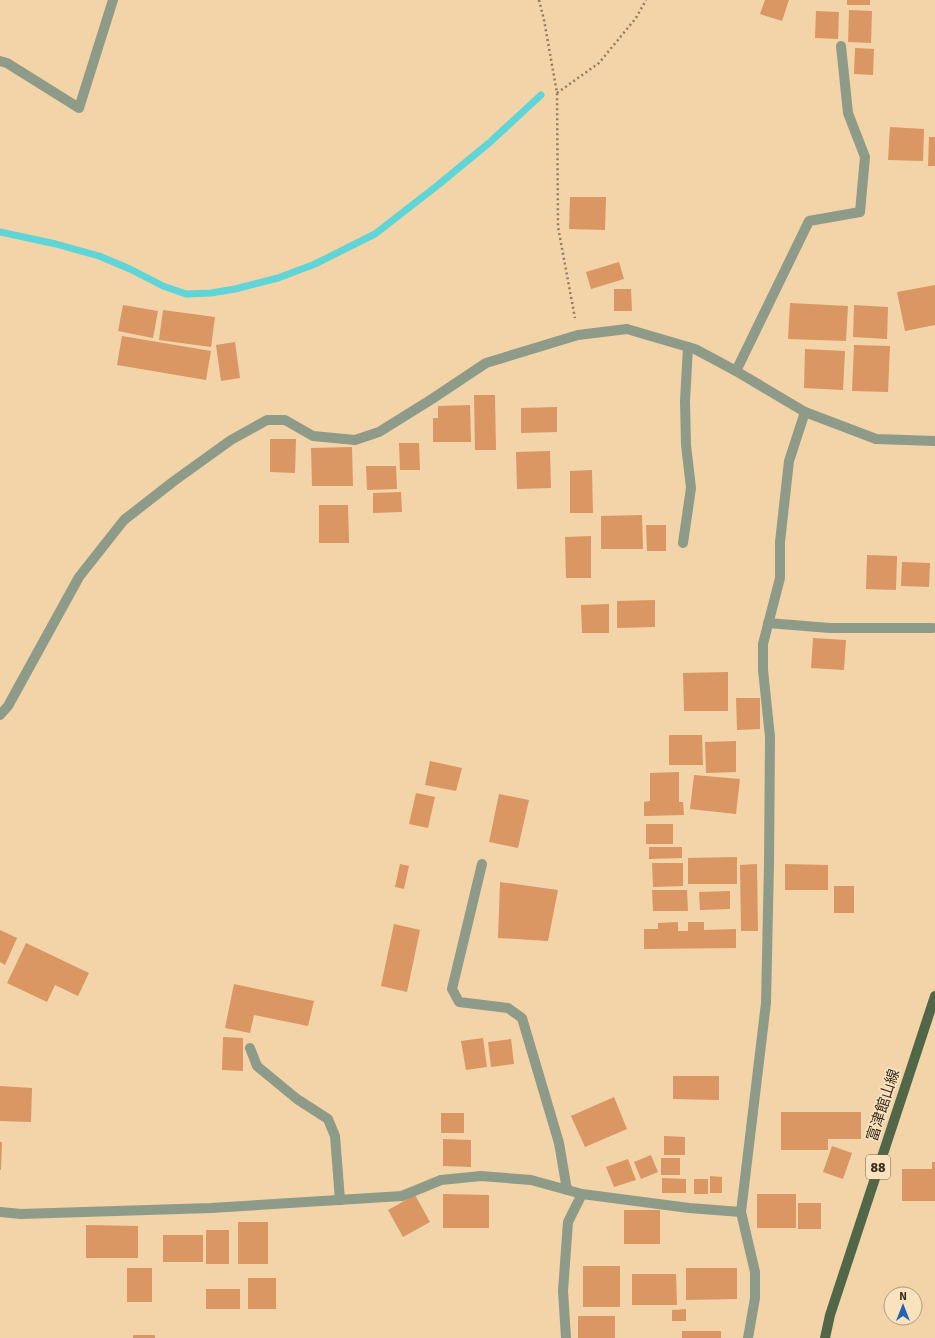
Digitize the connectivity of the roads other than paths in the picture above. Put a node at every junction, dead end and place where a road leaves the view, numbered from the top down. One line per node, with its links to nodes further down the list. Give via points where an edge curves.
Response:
1 (113, 0): 3 (street, via 79,108)
2 (841, 46): 5 (street, via 848,113 865,157 860,212 809,221)
3 (0, 61)
4 (688, 347): 5 (street); 8 (street, via 686,445 691,488); 11 (street, via 627,329 578,335 486,363 379,432 355,440 312,436 284,420 267,420 231,440 124,520 79,578 8,706)
5 (736, 371): 6 (street)
6 (805, 412): 7 (street, via 876,439); 9 (street, via 789,461 780,542 780,578)
7 (935, 441)
8 (683, 543)
9 (768, 623): 10 (street, via 830,628); 19 (street, via 763,644 770,737 766,1003)
10 (933, 628)
11 (0, 715)
12 (482, 864): 15 (street, via 452,990 459,1002 508,1008 522,1018 559,1143)
13 (935, 996): 22 (main road, 富津館山線 / 88, via 832,1307)
14 (250, 1048): 17 (street, via 257,1066 328,1119 335,1136)
15 (567, 1190): 16 (street); 17 (street, via 531,1180 481,1176 441,1180 402,1196)
16 (582, 1194): 19 (street); 20 (street, via 568,1222 564,1290)
17 (340, 1200): 18 (street, via 203,1208 21,1214)
18 (0, 1212)
19 (741, 1212): 21 (street, via 755,1272 755,1298)
20 (566, 1338)
21 (748, 1338)
22 (825, 1338)

